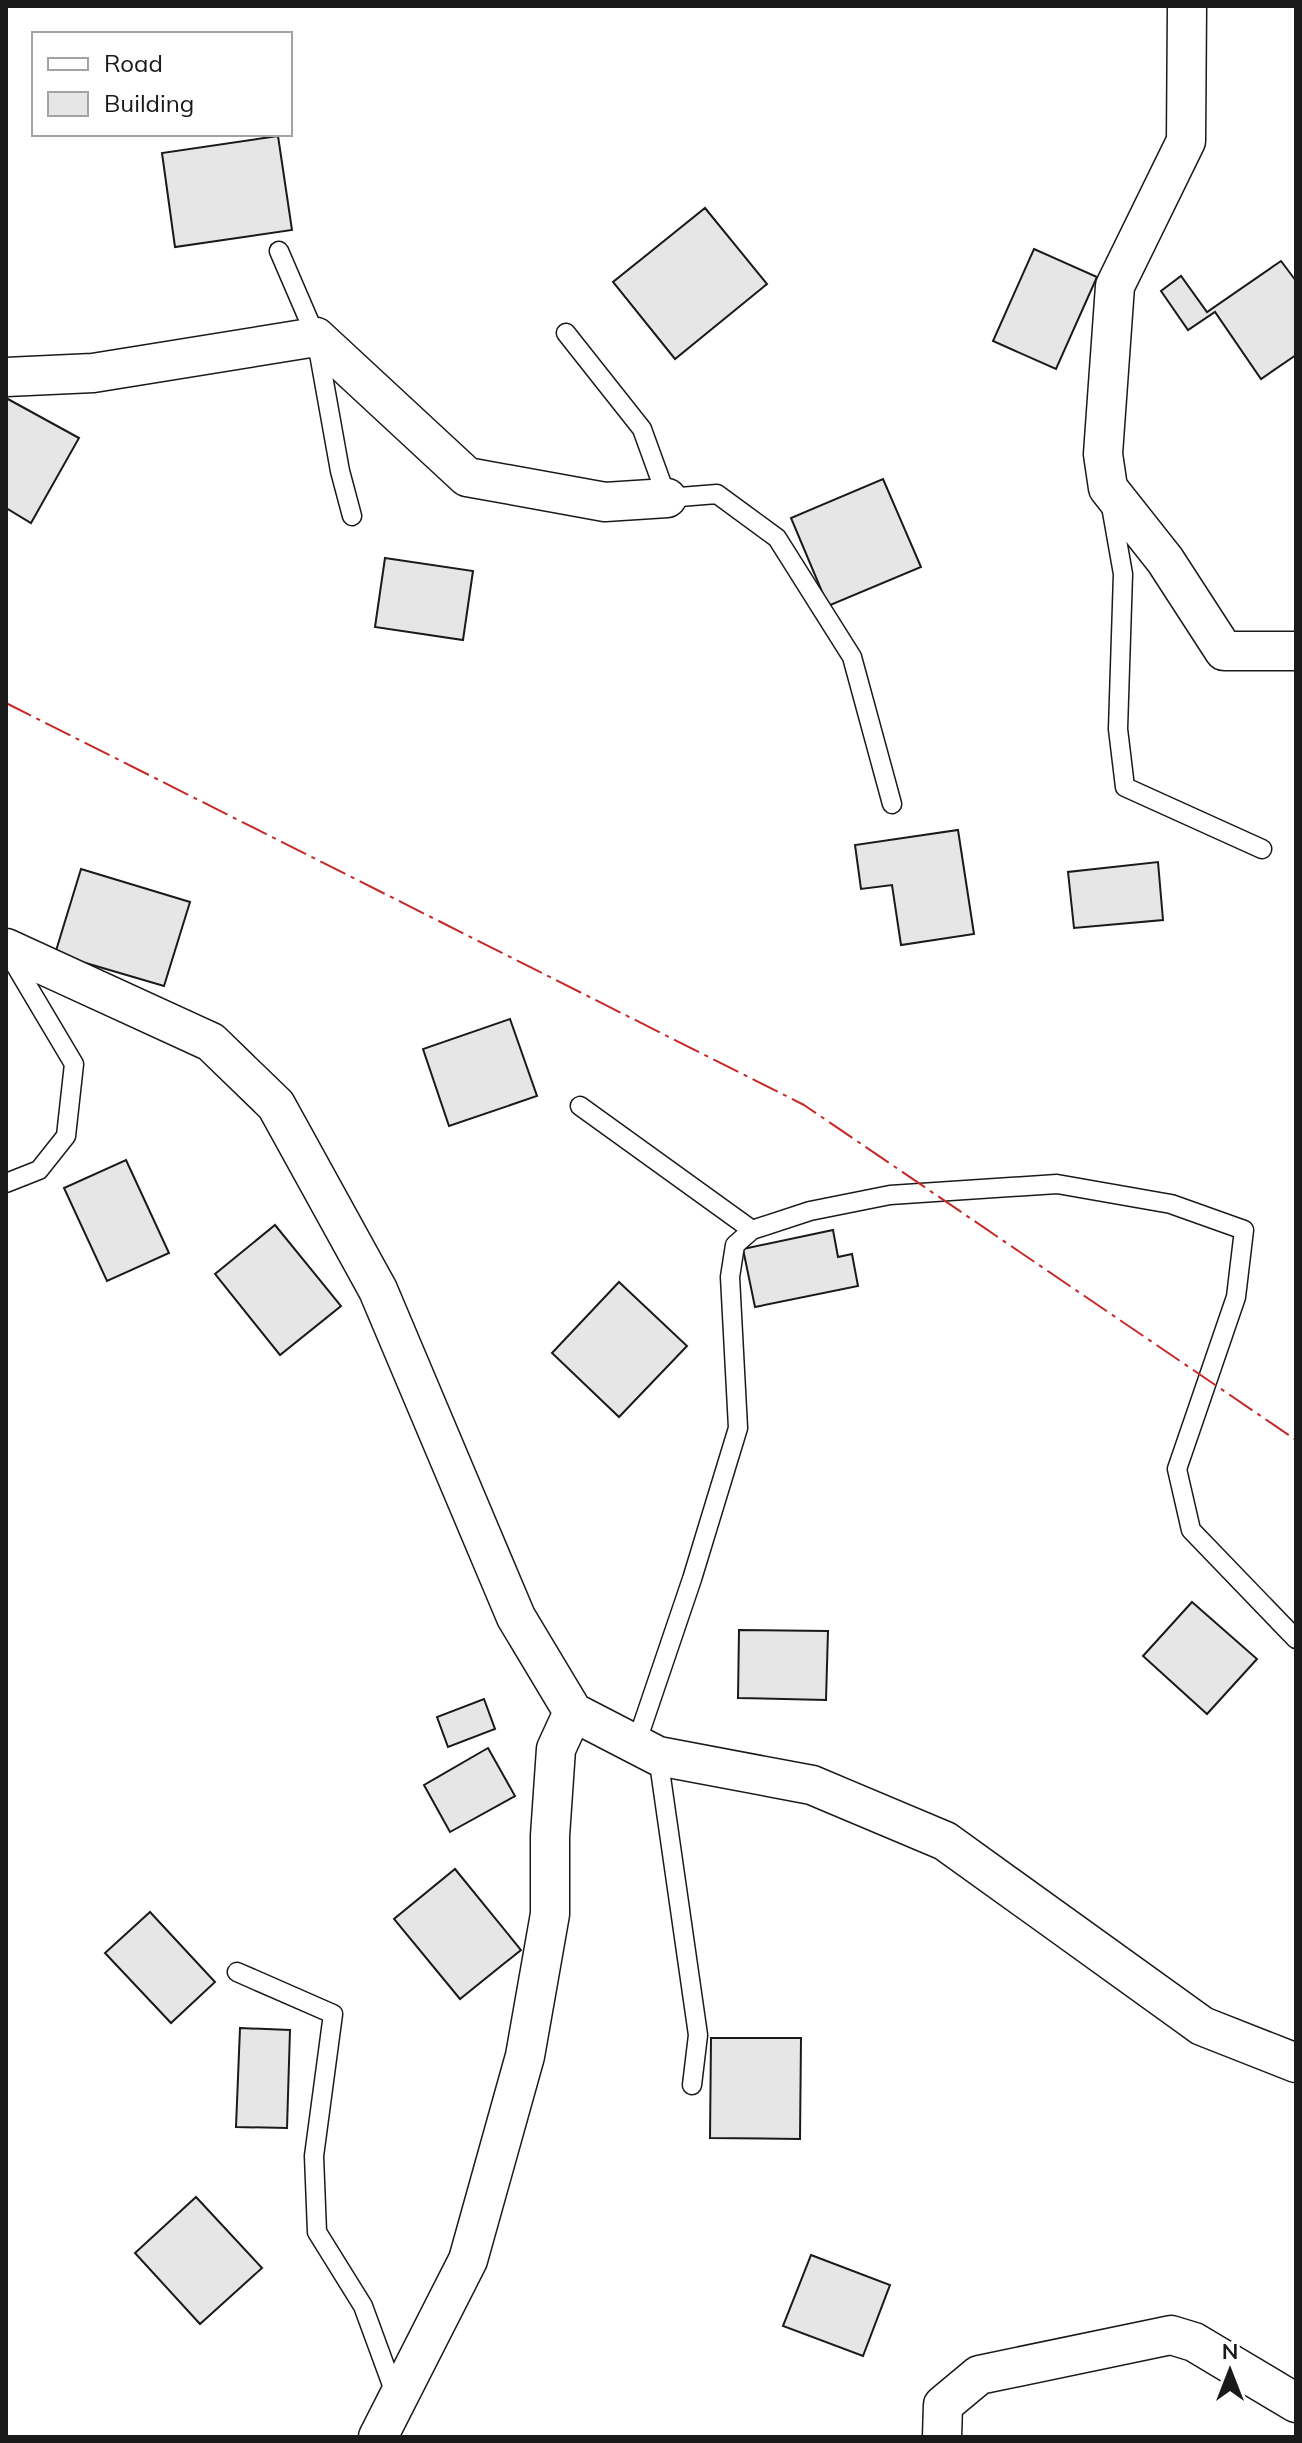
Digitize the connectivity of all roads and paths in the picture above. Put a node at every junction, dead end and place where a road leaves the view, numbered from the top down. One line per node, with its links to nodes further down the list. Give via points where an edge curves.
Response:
1 (1187, 6): 6 (street, via 1186,141 1115,286 1103,454)
2 (279, 251): 4 (lane)
3 (566, 333): 7 (lane, via 642,429)
4 (316, 337): 5 (street, via 93,373); 7 (street, via 467,477 605,502); 8 (lane)
5 (6, 377)
6 (1108, 488): 9 (street, via 1165,560 1224,651); 11 (lane, via 1123,574 1118,729 1125,787)
7 (667, 498): 10 (lane, via 717,494 777,538 852,657)
8 (352, 516)
9 (1296, 651)
10 (892, 804)
11 (1262, 849)
12 (6, 948): 14 (lane, via 74,1064 66,1136 39,1170); 17 (street, via 211,1042 276,1105 378,1290 516,1617)
13 (580, 1106): 15 (lane)
14 (6, 1183)
15 (752, 1230): 16 (lane, via 810,1211 890,1195 1057,1184 1171,1204 1244,1230 1236,1297 1177,1469 1191,1530); 18 (lane, via 735,1245 730,1277 738,1428)
16 (1296, 1639)
17 (573, 1712): 18 (street); 22 (street, via 556,1749 550,1914 525,2056 468,2260)
18 (647, 1750): 20 (street, via 812,1785 945,1841 1202,2026); 21 (lane, via 698,2035)
19 (237, 1972): 22 (lane, via 333,2014 314,2156 317,2232 363,2306)
20 (1296, 2063)
21 (692, 2085)
22 (397, 2398): 24 (street)
23 (1296, 2403): 25 (street, via 1194,2342 1171,2335 979,2375 943,2405)
24 (378, 2437)
25 (942, 2437)

